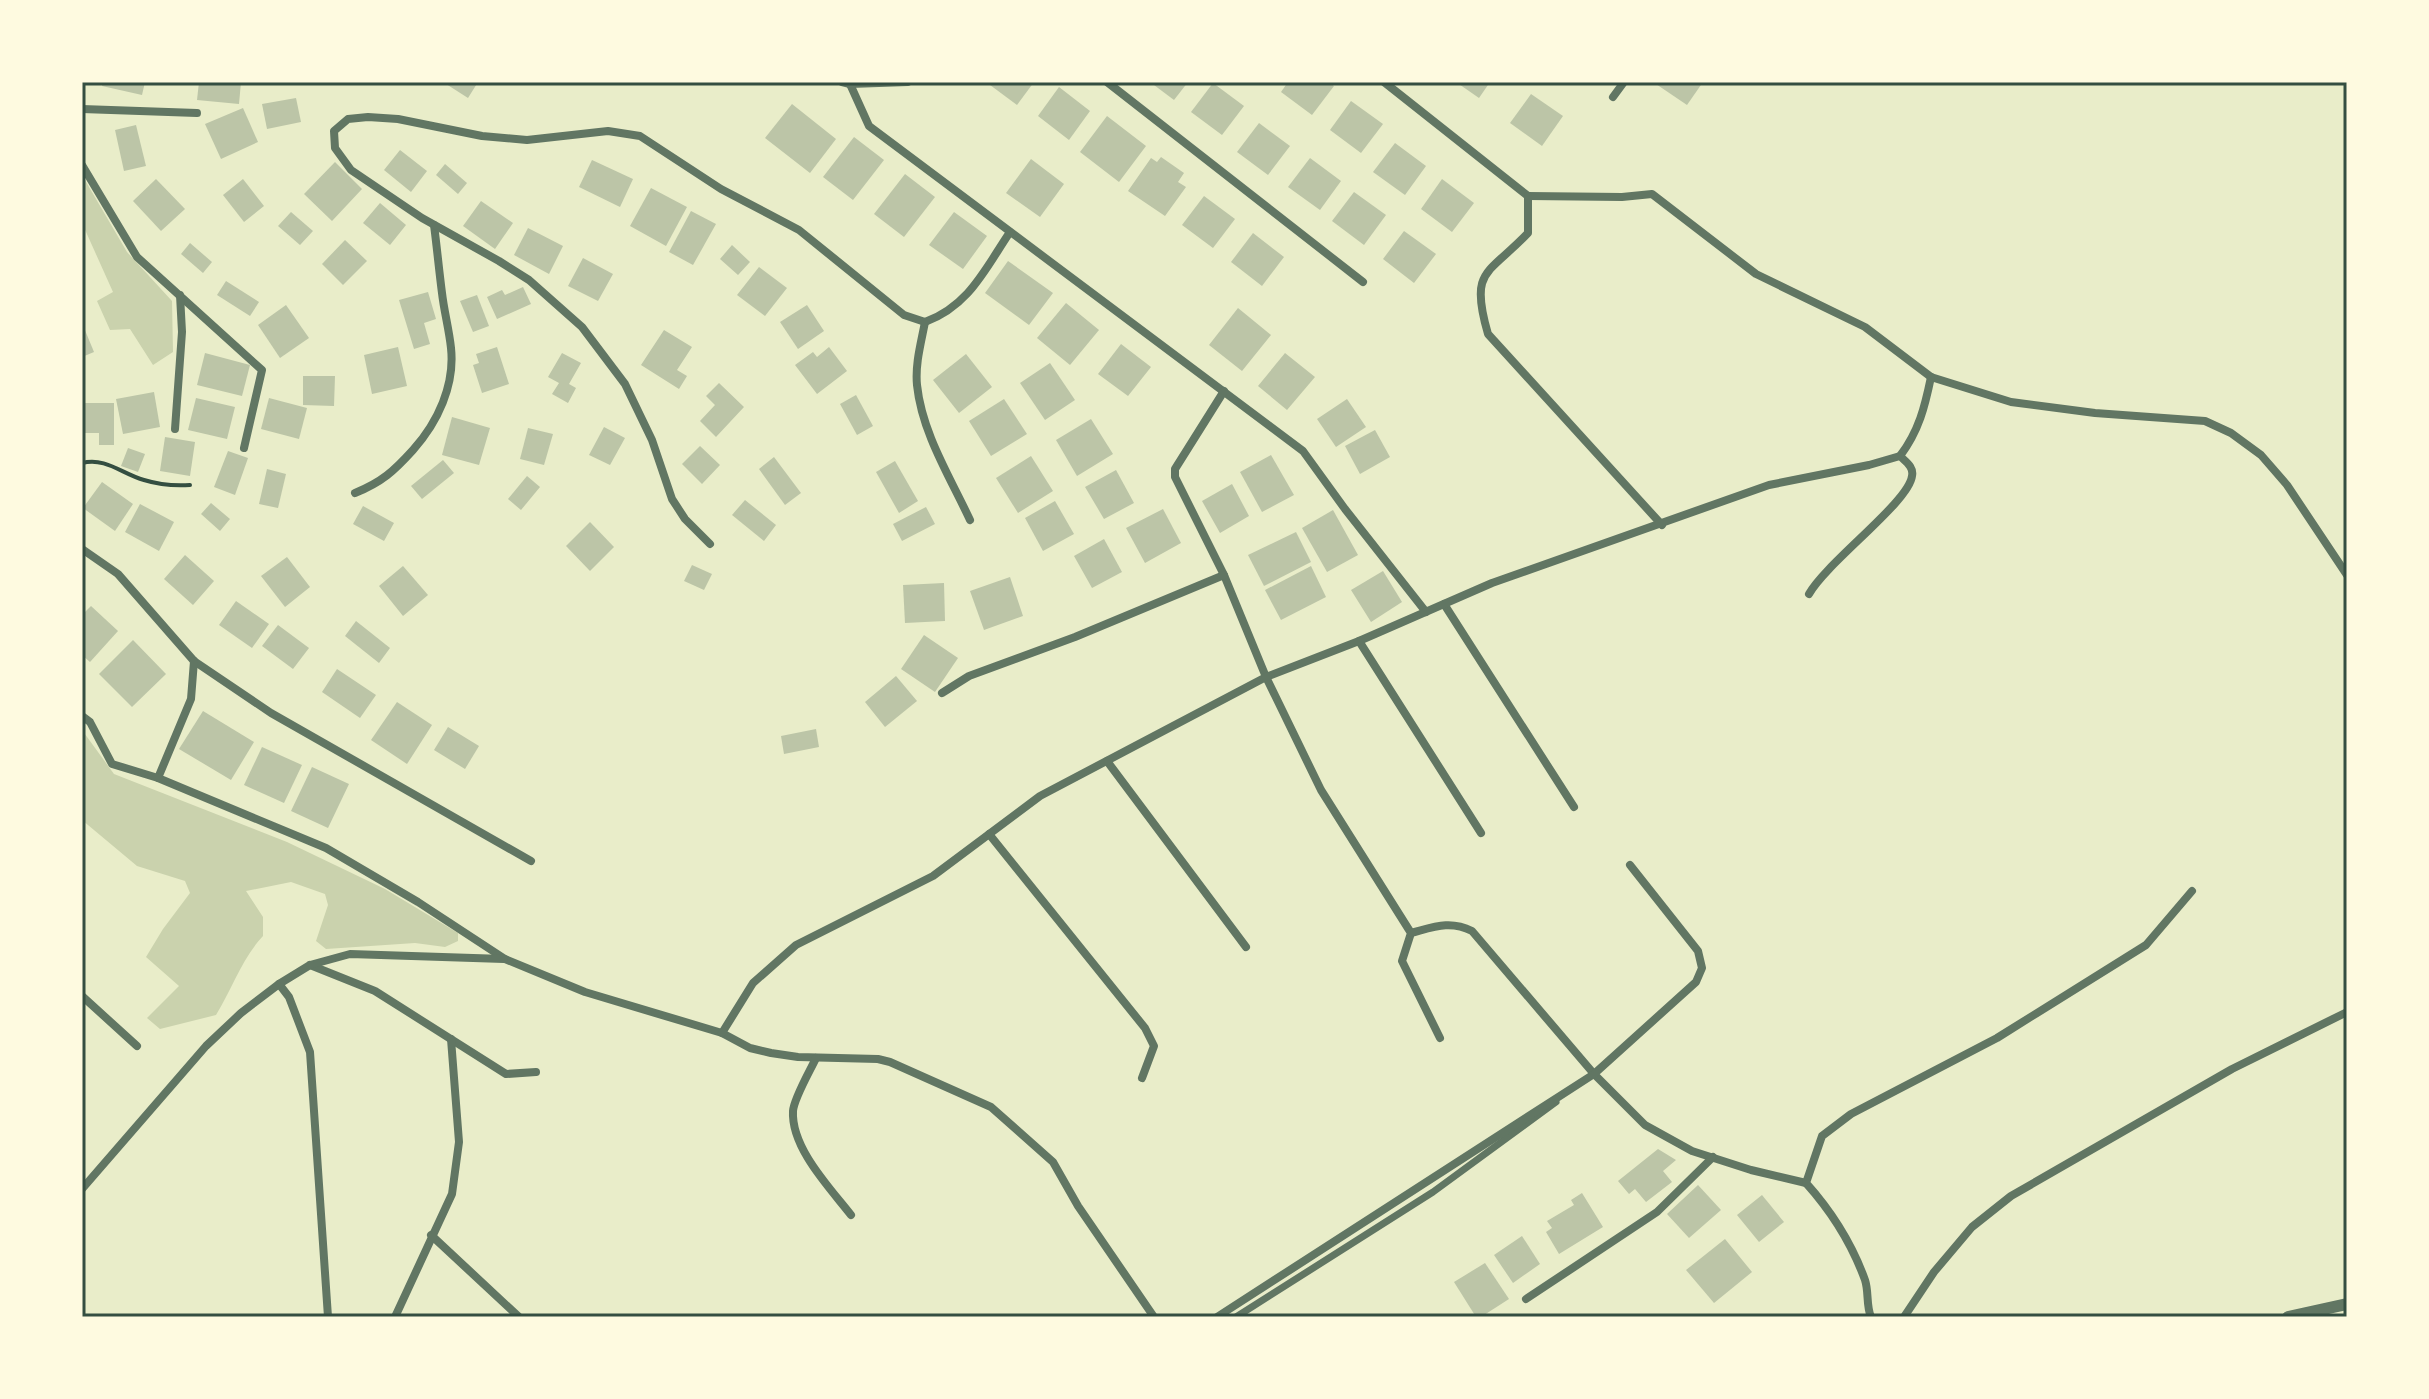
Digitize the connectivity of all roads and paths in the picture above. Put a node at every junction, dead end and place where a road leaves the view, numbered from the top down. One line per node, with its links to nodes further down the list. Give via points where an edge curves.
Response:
1 (908, 82): 6 (street)
2 (1107, 82): 15 (street)
3 (1384, 82): 7 (street)
4 (1405, 82): 7 (street)
5 (1624, 82): 8 (street)
6 (846, 83): 14 (street, via 869,126)
7 (1398, 92): 12 (street)
8 (1613, 97)
9 (82, 109): 10 (street)
10 (197, 113)
11 (82, 165): 16 (street, via 137,257)
12 (1528, 196): 18 (street, via 1652,194 1756,274 1865,327); 27 (street, via 1528,233 1490,267 1480,284 1488,334)
13 (434, 225): 17 (street, via 351,170 335,148 334,131 348,119 368,117 527,140 608,131 640,136 721,189 799,230 904,315); 25 (street, via 451,347 446,396 424,437 397,469 379,484); 28 (street, via 529,280 582,327 625,384 672,499)
14 (1010, 232): 17 (street, via 967,296 945,315); 19 (street)
15 (1363, 282)
16 (180, 295): 20 (street); 21 (street, via 262,370)
17 (925, 322): 26 (street, via 917,368 921,405)
18 (1931, 377): 22 (street, via 1921,420); 31 (street, via 2011,402 2205,421 2231,433 2261,455 2287,485)
19 (1224, 391): 30 (street, via 1175,469); 34 (street, via 1303,451)
20 (175, 429)
21 (244, 448)
22 (1900, 456): 27 (street, via 1769,485); 32 (street, via 1913,477 1902,496 1825,571)
23 (82, 463): 24 (path, via 105,462 141,479)
24 (190, 485)
25 (355, 493)
26 (970, 520)
27 (1662, 525): 33 (street)
28 (710, 544)
29 (82, 549): 36 (street, via 118,574)
30 (1224, 575): 37 (street); 38 (street, via 969,676)
31 (2347, 575)
32 (1809, 594)
33 (1444, 604): 34 (street); 42 (street)
34 (1426, 612): 35 (street)
35 (1359, 641): 37 (street); 43 (street)
36 (194, 661): 41 (street, via 191,699); 45 (street, via 271,713)
37 (1266, 677): 40 (street); 48 (street, via 1321,790)
38 (942, 693)
39 (82, 716): 41 (street, via 112,764)
40 (1107, 761): 44 (street, via 1040,796); 49 (street)
41 (158, 778): 50 (street, via 326,848)
42 (1574, 807)
43 (1481, 833)
44 (989, 834): 55 (street, via 933,876 796,945 753,983); 62 (street, via 1145,1028 1154,1046)
45 (531, 861)
46 (1630, 865): 61 (street, via 1698,951 1702,968 1696,982)
47 (2192, 891): 64 (street, via 2146,945 1997,1038 1851,1114 1822,1136)
48 (1411, 933): 56 (street, via 1402,961); 61 (street, via 1444,924 1472,931)
49 (1246, 947)
50 (505, 959): 51 (street, via 350,954); 55 (street, via 585,992)
51 (310, 965): 52 (street); 57 (street, via 375,991)
52 (279, 984): 65 (street, via 206,1046); 70 (street, via 310,1052)
53 (82, 996): 58 (street)
54 (2347, 1012): 77 (street, via 2232,1069 2011,1196 1972,1227)
55 (722, 1033): 59 (street, via 750,1048)
56 (1440, 1038)
57 (451, 1039): 60 (street, via 506,1074); 67 (street, via 459,1142 452,1194)
58 (137, 1046)
59 (816, 1058): 66 (street, via 793,1110 809,1162); 73 (street, via 890,1062 991,1107 1053,1162)
60 (536, 1072)
61 (1594, 1074): 63 (street, via 1645,1125); 74 (street); 75 (street, via 1433,1192)
62 (1142, 1078)
63 (1713, 1157): 64 (street); 68 (street, via 1657,1212)
64 (1806, 1183): 76 (street, via 1851,1245)
65 (82, 1189)
66 (851, 1215)
67 (431, 1235): 71 (street); 72 (street)
68 (1526, 1299)
69 (2347, 1304): 78 (street)
70 (328, 1317)
71 (395, 1317)
72 (519, 1317)
73 (1154, 1317)
74 (1217, 1317)
75 (1236, 1317)
76 (1871, 1317)
77 (1904, 1317)
78 (2288, 1317)

